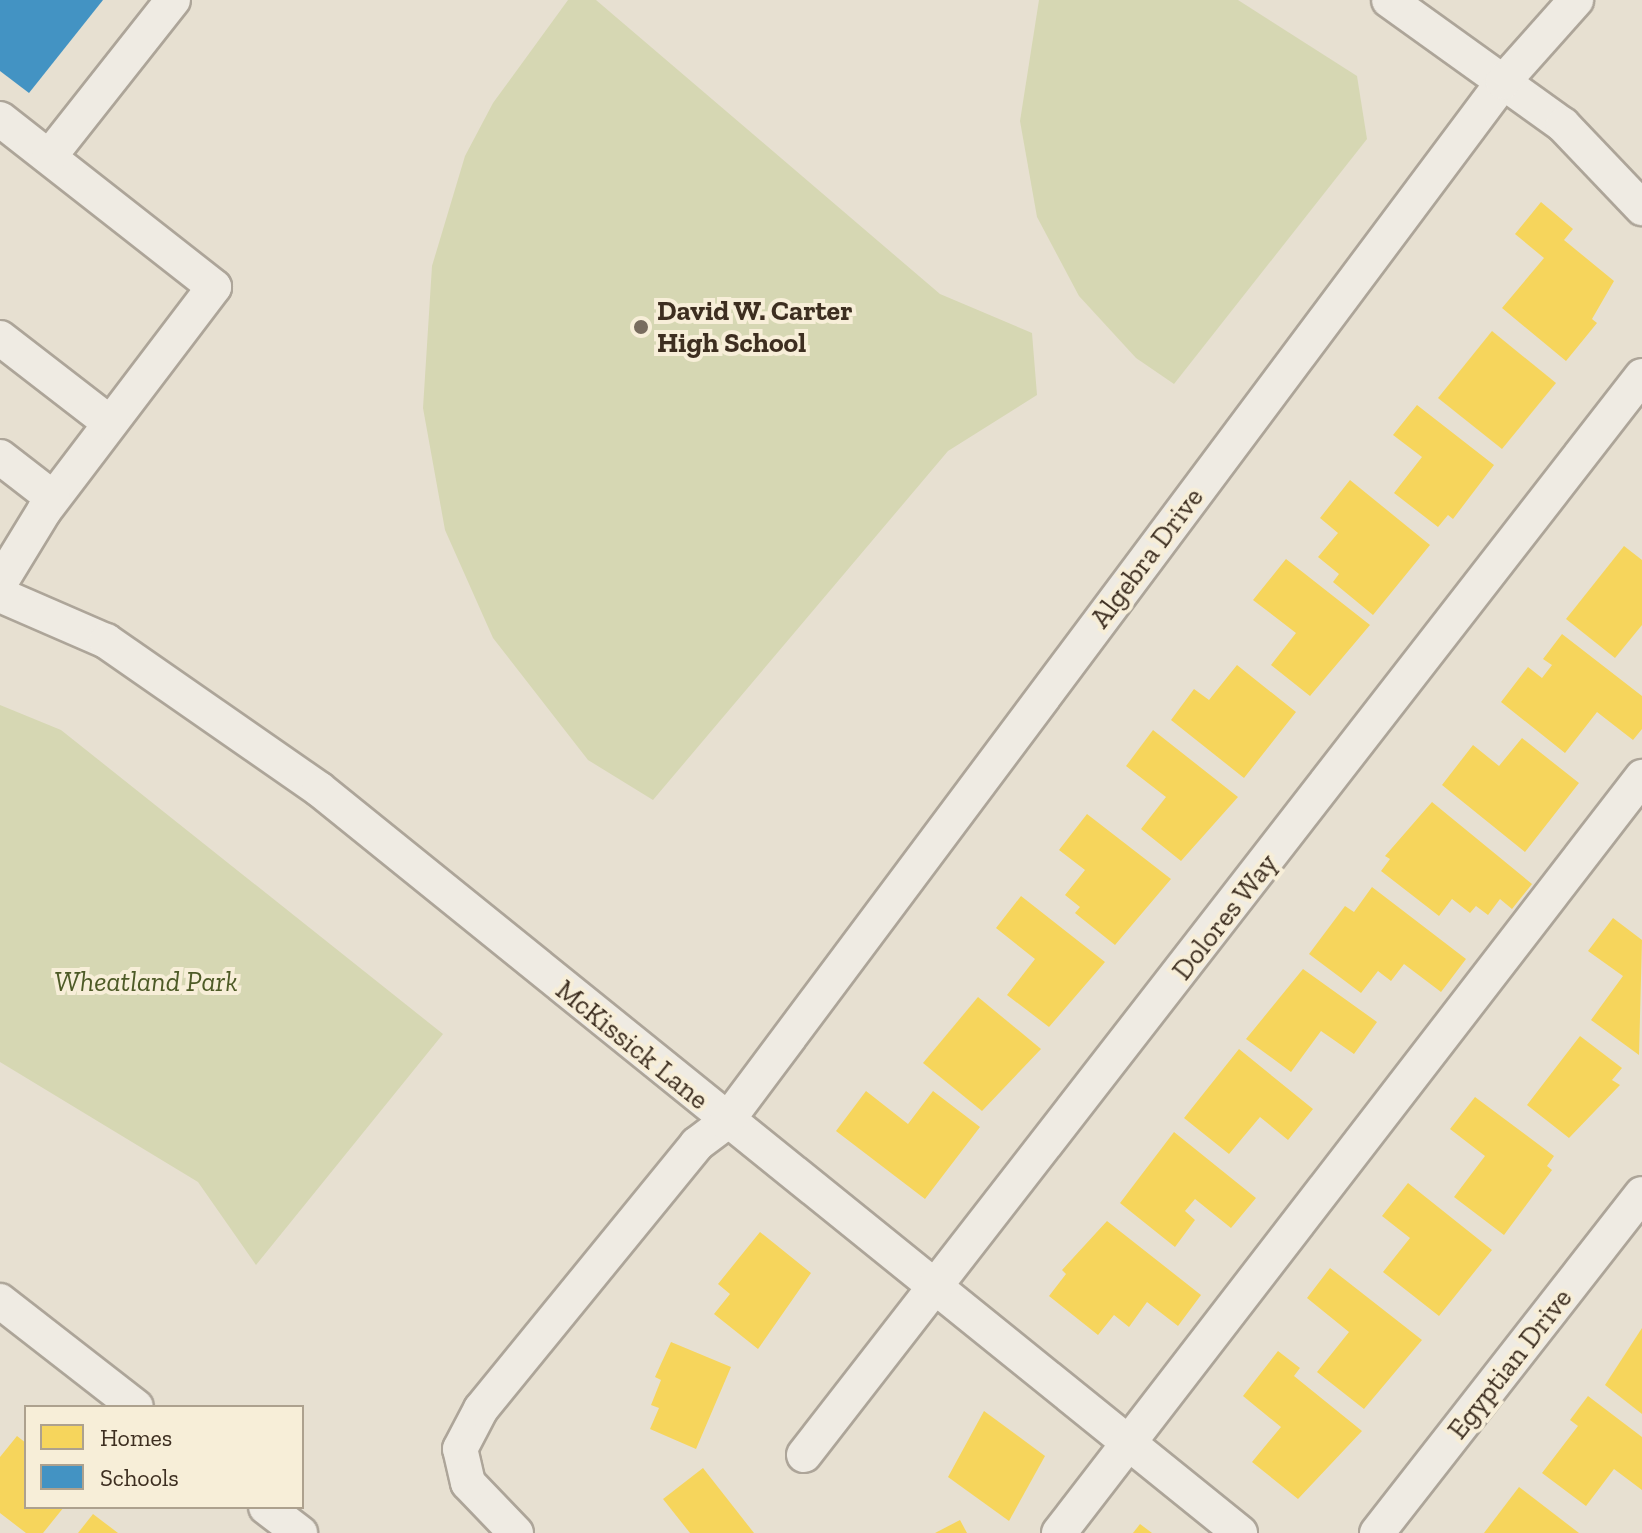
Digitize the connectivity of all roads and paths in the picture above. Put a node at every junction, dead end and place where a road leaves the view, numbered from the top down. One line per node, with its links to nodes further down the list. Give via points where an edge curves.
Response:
1 (173, 0): 6 (street)
2 (1389, 0): 4 (street)
3 (1576, 0): 4 (street, Algebra Drive)
4 (1503, 82): 7 (street, via 1563,125); 17 (street, Algebra Drive)
5 (0, 119): 6 (street)
6 (49, 157): 10 (street, via 214,287)
7 (1642, 208)
8 (0, 338): 10 (street)
9 (1642, 376): 19 (street, Dolores Way)
10 (110, 423): 12 (street)
11 (0, 457): 12 (street)
12 (53, 498): 13 (street)
13 (10, 543): 14 (street)
14 (0, 583)
15 (0, 595): 17 (street, McKissick Lane, via 106,641 319,789)
16 (1642, 777): 22 (street)
17 (726, 1122): 19 (street, McKissick Lane); 26 (street, Algebra Drive, via 687,1156 481,1409 460,1449 468,1483)
18 (1642, 1194): 29 (street, Egyptian Drive)
19 (937, 1291): 22 (street, McKissick Lane); 23 (street, Dolores Way)
20 (0, 1301): 21 (street)
21 (133, 1405)
22 (1129, 1444): 27 (street); 28 (street, McKissick Lane)
23 (804, 1455)
24 (269, 1509): 25 (street)
25 (300, 1533)
26 (516, 1533)
27 (1059, 1533)
28 (1240, 1533)
29 (1377, 1533)

